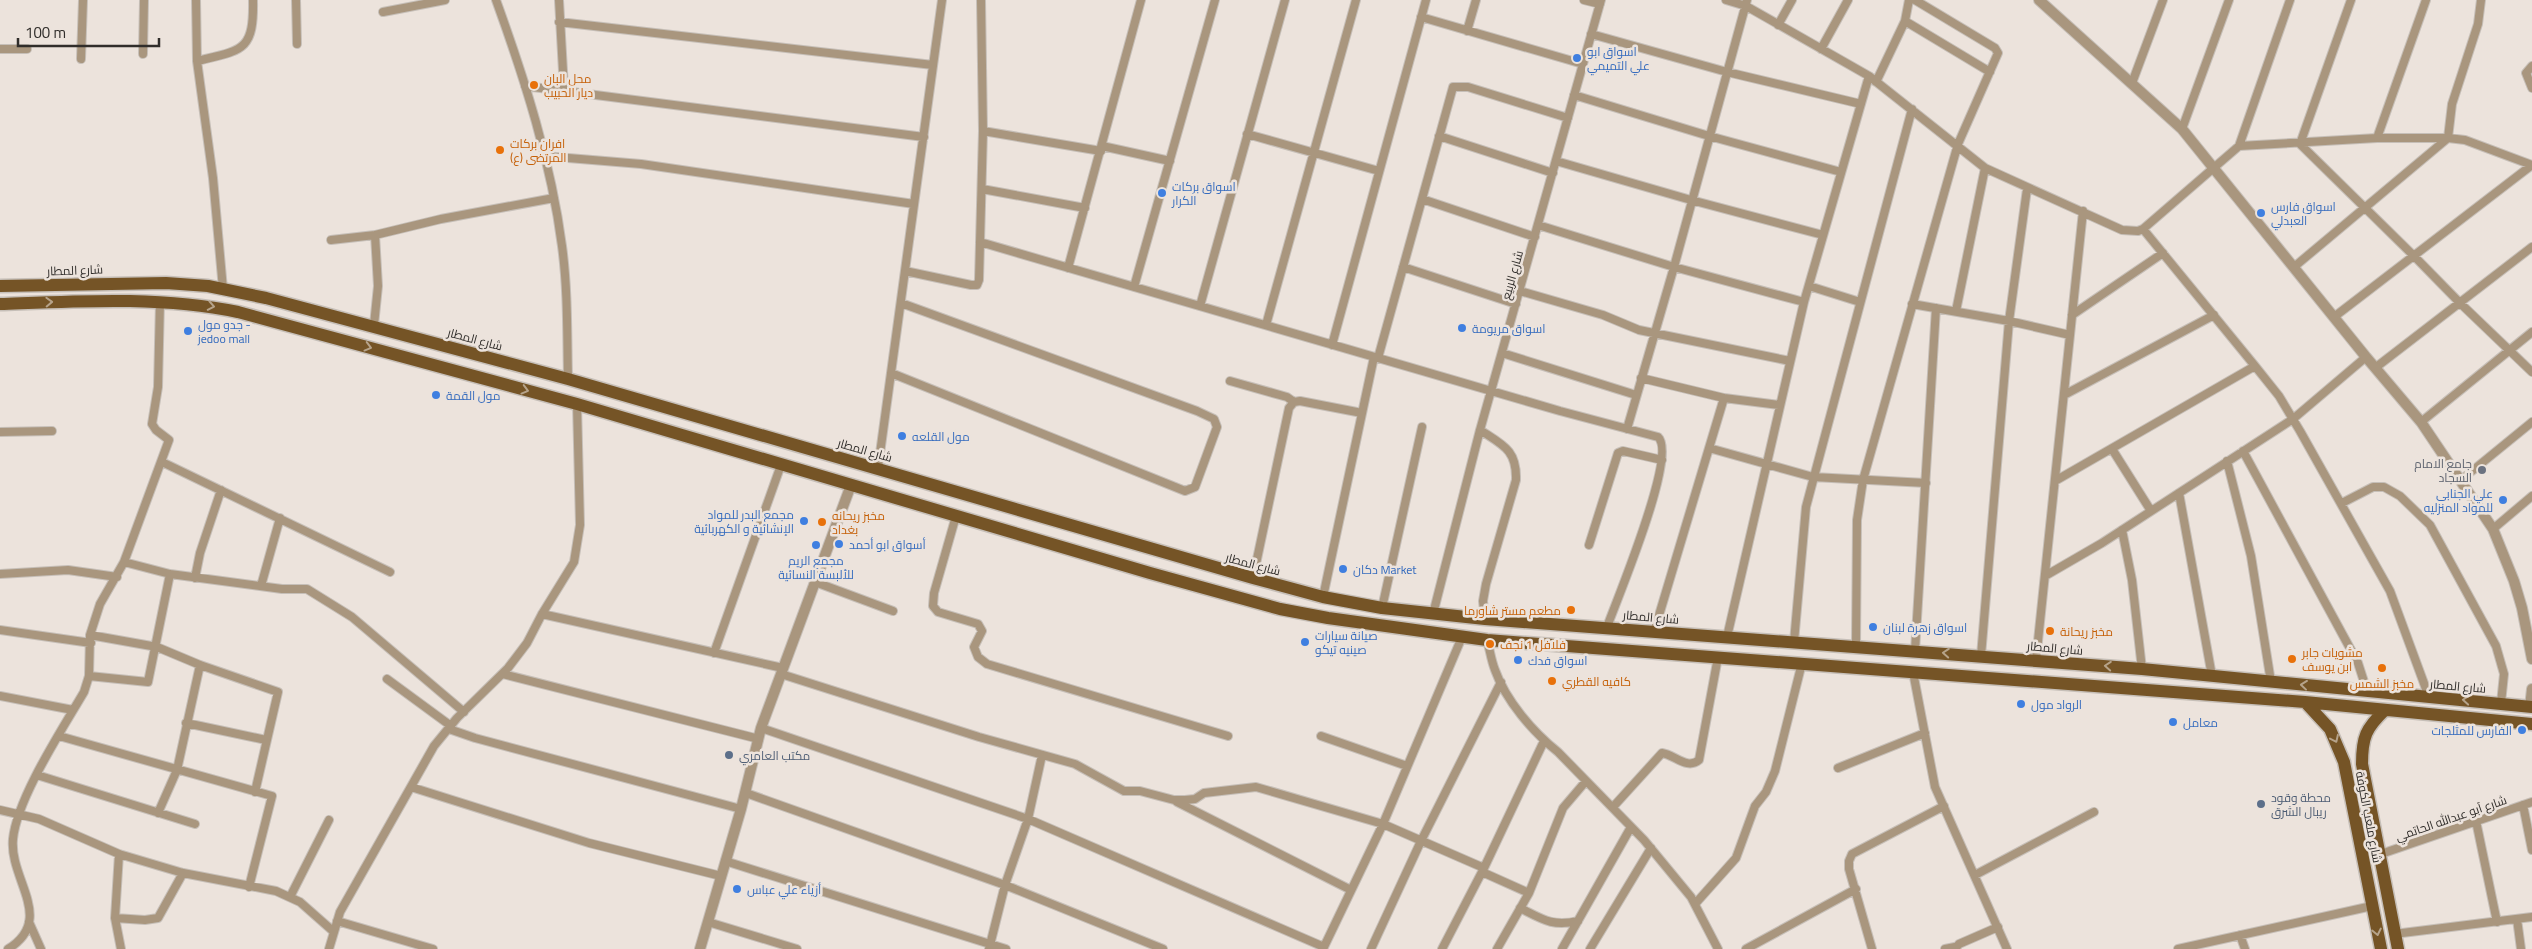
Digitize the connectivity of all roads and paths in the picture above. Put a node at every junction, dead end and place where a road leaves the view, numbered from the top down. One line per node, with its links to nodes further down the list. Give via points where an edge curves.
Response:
1 (83, 0): 45 (street)
2 (144, 0): 44 (street)
3 (196, 0): 46 (street)
4 (253, 0): 46 (street, via 253,26 250,38 243,46 229,54)
5 (296, 0): 40 (street)
6 (445, 0): 33 (street)
7 (496, 0): 55 (street)
8 (559, 0): 36 (street)
9 (942, 0): 48 (street)
10 (981, 0): 63 (street)
11 (1141, 0): 73 (street)
12 (1215, 0): 76 (street)
13 (1285, 0): 64 (street)
14 (1356, 0): 74 (street)
15 (1426, 0): 34 (street)
16 (1476, 0): 38 (street)
17 (1584, 0): 30 (street)
18 (1726, 0): 31 (street)
19 (1792, 0): 37 (street)
20 (1848, 0): 43 (street)
21 (1909, 0): 35 (street)
22 (1916, 0): 51 (street, via 1994,48 1998,53)
23 (2039, 0): 54 (street)
24 (2163, 0): 54 (street)
25 (2229, 0): 62 (street)
26 (2290, 0): 72 (street)
27 (2351, 0): 71 (street)
28 (2426, 0): 68 (street)
29 (2475, 0): 32 (street)
30 (1600, 2): 39 (street, شارع الربيع)
31 (1747, 3): 37 (street); 50 (street)
32 (2480, 4): 69 (street, via 2478,24 2452,104)
33 (382, 12)
34 (1421, 17): 38 (street); 81 (street)
35 (1905, 21): 51 (street); 53 (street)
36 (559, 22): 48 (street); 57 (street)
37 (1778, 25): 43 (street)
38 (1467, 31): 47 (street)
39 (1591, 34): 47 (street, شارع الربيع); 50 (street)
40 (297, 44)
41 (0, 49): 42 (street)
42 (27, 49)
43 (1821, 49): 52 (street)
44 (144, 54)
45 (81, 59)
46 (196, 61): 111 (street, via 213,178)
47 (1583, 64): 58 (street, شارع الربيع)
48 (933, 66): 67 (street)
49 (2532, 66): 56 (street, via 2526,73)
50 (1727, 72): 59 (street); 66 (street)
51 (1990, 72): 70 (street)
52 (1868, 76): 53 (street); 59 (street)
53 (1876, 82): 60 (street)
54 (2132, 83): 62 (street)
55 (525, 86): 57 (street); 75 (street)
56 (2532, 88)
57 (564, 90): 67 (street)
58 (1574, 95): 61 (street, شارع الربيع); 66 (street)
59 (1861, 104): 82 (street)
60 (1912, 109): 70 (street); 116 (street)
61 (1568, 118): 65 (street, via 1460,86 1453,87); 77 (street, شارع الربيع)
62 (2182, 129): 80 (street)
63 (983, 131): 73 (street); 84 (street)
64 (1248, 134): 74 (street); 123 (street)
65 (1440, 136): 83 (street); 87 (street)
66 (1709, 136): 82 (street); 88 (street)
67 (924, 137): 89 (street)
68 (2377, 138): 69 (street); 71 (street)
69 (2448, 138): 78 (street, via 2466,140); 91 (street)
70 (1958, 144): 79 (street); 121 (street)
71 (2300, 144): 72 (street); 91 (street)
72 (2239, 146): 80 (street)
73 (1102, 148): 76 (street); 90 (street)
74 (1315, 153): 81 (street); 131 (street)
75 (544, 156): 86 (street); 89 (street, via 641,164)
76 (1170, 161): 110 (street)
77 (1556, 161): 83 (street, شارع الربيع); 88 (street)
78 (2532, 165): 102 (street)
79 (1985, 168): 85 (street); 125 (street)
80 (2214, 168): 94 (street); 104 (street)
81 (1379, 171): 137 (street)
82 (1842, 172): 96 (street)
83 (1553, 173): 93 (street, شارع الربيع)
84 (982, 189): 90 (street); 99 (street)
85 (2027, 189): 92 (street); 130 (street)
86 (554, 198): 95 (street); 148 (street, via 566,290)
87 (1422, 199): 97 (street); 106 (street)
88 (1691, 200): 96 (street); 103 (street)
89 (914, 204): 107 (street)
90 (1085, 208): 105 (street)
91 (2365, 208): 102 (street); 104 (street)
92 (2083, 211): 94 (street, via 2122,230 2138,231); 126 (street)
93 (1538, 225): 97 (street, شارع الربيع); 103 (street)
94 (2143, 228): 101 (street)
95 (375, 235): 98 (street); 133 (street, via 378,286)
96 (1824, 235): 109 (street)
97 (1534, 237): 112 (street, شارع الربيع)
98 (331, 240)
99 (980, 242): 105 (street); 107 (street, via 977,285)
100 (2532, 247): 118 (street)
101 (2163, 253): 126 (street); 127 (street)
102 (2414, 254): 118 (street); 128 (street)
103 (1674, 267): 115 (street); 135 (street)
104 (2294, 267): 128 (street)
105 (1068, 268): 110 (street)
106 (1403, 268): 120 (street); 140 (street)
107 (905, 271): 117 (street)
108 (0, 286): 111 (main road, شارع المطار, via 132,282)
109 (1809, 286): 115 (street); 116 (street)
110 (1134, 287): 123 (street)
111 (223, 289): 113 (main road, شارع المطار)
112 (1520, 290): 120 (street, شارع الربيع); 135 (street)
113 (266, 298): 122 (main road, شارع المطار); 129 (main road, via 267,310)
114 (160, 301): 119 (main road, one-way to 114); 129 (main road, one-way to 129, via 202,304); 170 (street, via 158,388 152,424 169,440)
115 (1804, 302): 142 (street)
116 (1860, 302): 175 (street)
117 (901, 303): 146 (street); 146 (street, via 1197,412 1214,420 1217,427 1195,488 1185,491)
118 (2460, 303): 138 (street); 144 (street)
119 (0, 304)
120 (1516, 304): 139 (street, شارع الربيع)
121 (1912, 304): 124 (street); 176 (street, via 1886,407)
122 (298, 306): 132 (main road, via 292,314); 133 (main road, شارع المطار)
123 (1200, 306): 131 (street)
124 (1936, 308): 125 (street); 179 (street)
125 (1956, 311): 130 (street)
126 (2072, 314): 136 (street)
127 (2214, 315): 143 (street); 151 (street)
128 (2334, 317): 141 (street)
129 (262, 318): 132 (main road)
130 (2009, 321): 136 (street); 226 (street)
131 (1266, 325): 137 (street)
132 (293, 326): 155 (main road, one-way to 155)
133 (374, 326): 148 (main road, شارع المطار)
134 (2532, 332): 138 (street)
135 (1655, 333): 142 (street); 147 (street)
136 (2070, 335): 151 (street)
137 (1332, 344): 140 (street)
138 (2510, 350): 145 (street); 159 (street)
139 (1502, 353): 150 (street, شارع الربيع); 152 (street)
140 (1376, 357): 150 (street); 157 (street)
141 (2366, 357): 144 (street); 158 (street)
142 (1790, 361): 156 (street)
143 (2255, 366): 158 (street); 167 (street)
144 (2375, 368): 159 (street)
145 (2532, 372)
146 (891, 373): 174 (street)
147 (1641, 378): 152 (street); 153 (street)
148 (568, 379): 174 (main road, شارع المطار)
149 (1230, 381): 154 (street, via 1287,397)
150 (1492, 390): 162 (street); 163 (street, شارع الربيع)
151 (2064, 394): 178 (street)
152 (1636, 395): 162 (street)
153 (1724, 398): 156 (street); 166 (street)
154 (1294, 402): 157 (street); 202 (street, via 1289,408)
155 (578, 404): 172 (main road); 208 (street, via 580,525 574,562)
156 (1779, 405): 173 (street)
157 (1362, 414): 205 (street)
158 (2293, 418): 168 (street); 184 (street)
159 (2421, 422): 177 (street)
160 (2532, 422): 177 (street)
161 (1422, 427): 206 (street)
162 (1627, 429): 169 (street, via 1658,437 1662,441)
163 (1480, 430): 209 (street, شارع الربيع); 210 (street, via 1511,452 1516,465 1516,480 1484,593)
164 (52, 431): 165 (street)
165 (0, 432)
166 (1709, 448): 173 (street); 213 (street)
167 (2112, 449): 178 (street); 185 (street)
168 (2242, 451): 171 (street); 245 (street, via 2358,663)
169 (1662, 460): 190 (street, via 1623,451 1618,453); 211 (street, via 1656,491)
170 (162, 462): 181 (street); 193 (street)
171 (2227, 462): 182 (street); 242 (street, via 2251,556)
172 (781, 464): 180 (main road); 224 (street)
173 (1765, 464): 175 (street); 216 (street)
174 (878, 468): 191 (main road, شارع المطار)
175 (1813, 477): 176 (street); 219 (street, via 1805,516)
176 (1863, 480): 179 (street); 220 (street, via 1857,520)
177 (2461, 480): 188 (street)
178 (2055, 481): 198 (street)
179 (1926, 483): 223 (street)
180 (851, 485): 186 (main road); 203 (street)
181 (221, 490): 187 (street); 200 (street)
182 (2179, 493): 185 (street); 238 (street)
183 (2532, 496): 188 (street)
184 (2342, 503): 247 (street, via 2390,591); 249 (street, via 2373,487 2384,487 2400,496 2430,525 2496,646 2504,674)
185 (2151, 511): 189 (street)
186 (956, 516): 194 (main road); 260 (street, via 933,606 938,612 978,624 982,631 974,647 978,656 988,664)
187 (280, 518): 195 (street); 204 (street)
188 (2493, 529): 228 (street, via 2514,581)
189 (2122, 530): 198 (street); 233 (street, via 2132,580)
190 (1589, 545)
191 (1140, 547): 192 (main road, شارع المطار); 194 (main road, via 1142,559)
192 (1178, 558): 201 (main road, via 1171,566); 202 (main road, شارع المطار)
193 (124, 562): 197 (street); 199 (street)
194 (1135, 568): 201 (main road)
195 (390, 572)
196 (0, 574): 199 (street, via 68,570)
197 (170, 574): 200 (street); 221 (street)
198 (2045, 576): 229 (street)
199 (117, 577): 217 (street, via 100,604)
200 (195, 578): 204 (street)
201 (1172, 578): 215 (main road, via 1280,609)
202 (1253, 578): 205 (main road, شارع المطار)
203 (816, 582): 207 (street); 234 (street)
204 (261, 586): 253 (street, via 307,589 326,600 352,617)
205 (1323, 597): 206 (main road, شارع المطار)
206 (1382, 608): 209 (main road, شارع المطار)
207 (893, 611)
208 (542, 614): 224 (street); 236 (street, via 527,643)
209 (1433, 614): 210 (main road, شارع المطار)
210 (1485, 619): 211 (main road, شارع المطار)
211 (1607, 628): 213 (main road, شارع المطار)
212 (0, 630): 217 (street)
213 (1649, 631): 214 (main road, شارع المطار); 222 (main road, via 1647,643)
214 (1676, 633): 216 (main road, شارع المطار); 225 (main road, via 1670,641)
215 (1462, 637): 218 (main road); 266 (street)
216 (1727, 637): 219 (main road, شارع المطار)
217 (90, 639): 221 (street); 237 (street)
218 (1487, 640): 222 (main road); 240 (street, via 1495,670)
219 (1794, 642): 220 (main road, شارع المطار)
220 (1856, 646): 223 (main road, شارع المطار)
221 (157, 647): 232 (street); 237 (street, via 148,682)
222 (1640, 651): 225 (main road)
223 (1915, 651): 226 (main road, شارع المطار, one-way to 223)
224 (714, 652): 234 (street)
225 (1674, 653): 227 (main road)
226 (1981, 656): 229 (main road, شارع المطار)
227 (1718, 657): 230 (main road); 278 (street, via 1699,760 1686,764 1672,754 1662,752)
228 (2532, 659)
229 (2039, 661): 231 (main road, شارع المطار); 241 (main road, via 2046,673)
230 (1802, 663): 235 (main road); 308 (street, via 1775,771 1766,792 1755,806 1736,858)
231 (2081, 664): 233 (main road, شارع المطار, one-way to 231); 243 (main road, via 2074,672)
232 (200, 665): 254 (street); 263 (street, via 278,692)
233 (2142, 669): 238 (main road, شارع المطار)
234 (782, 671): 257 (street); 265 (street)
235 (1913, 672): 241 (main road); 258 (street)
236 (503, 674): 253 (street); 262 (street)
237 (89, 676): 251 (street)
238 (2212, 676): 242 (main road, شارع المطار)
239 (387, 679): 256 (street)
240 (1502, 682): 264 (street, via 1510,698); 292 (street)
241 (2039, 682): 243 (main road)
242 (2271, 682): 245 (main road, شارع المطار, one-way to 242)
243 (2080, 685): 248 (main road)
244 (2532, 689): 250 (street)
245 (2367, 691): 247 (main road, شارع المطار)
246 (0, 696): 251 (street)
247 (2429, 697): 249 (main road, شارع المطار, one-way to 247)
248 (2305, 702): 252 (main road); 282 (main road, شارع ملعب الكوفة, one-way to 282, via 2337,741)
249 (2501, 703): 250 (main road, شارع المطار)
250 (2531, 707)
251 (73, 710): 259 (street)
252 (2386, 710): 255 (main road); 279 (main road, شارع ملعب الكوفة, via 2367,729 2362,749)
253 (464, 712): 256 (street)
254 (186, 722): 263 (street); 268 (street)
255 (2532, 724)
256 (450, 727): 271 (street, via 434,746); 280 (street, via 475,738)
257 (762, 728): 262 (street); 286 (street)
258 (1925, 733): 267 (street); 277 (street, via 1935,786)
259 (59, 736): 268 (street); 269 (street)
260 (1228, 736)
261 (1321, 736): 266 (street)
262 (759, 739): 273 (street)
263 (266, 740): 272 (street)
264 (1544, 741): 270 (street); 298 (street)
265 (1042, 755): 274 (street, via 1074,764 1124,791 1140,791); 286 (street)
266 (1407, 766): 290 (street)
267 (1838, 768)
268 (177, 770): 272 (street); 285 (street)
269 (37, 775): 284 (street); 285 (street)
270 (1586, 781): 278 (street); 306 (street, via 1563,808)
271 (411, 787): 301 (street, via 590,843); 314 (street)
272 (255, 792): 303 (street, via 272,796)
273 (746, 793): 280 (street); 302 (street)
274 (1174, 800): 290 (street, via 1256,787); 305 (street)
275 (2532, 802): 276 (street, شارع آبو عبدالله الحاتمي)
276 (2523, 805): 288 (street, شارع آبو عبدالله الحاتمي); 294 (street)
277 (1944, 806): 300 (street); 304 (street, via 1852,854 1849,861)
278 (1613, 807): 291 (street)
279 (2370, 807): 282 (main road, via 2361,805); 296 (main road, شارع ملعب الكوفة)
280 (741, 809): 297 (street)
281 (0, 810): 284 (street)
282 (2354, 810): 309 (main road, شارع ملعب الكوفة)
283 (2094, 812): 300 (street)
284 (18, 813): 295 (street, via 39,818); 316 (street, via 12,840 13,853 31,912)
285 (158, 813): 289 (street)
286 (1028, 819): 302 (street); 324 (street)
287 (329, 820): 307 (street)
288 (2476, 821): 296 (street, شارع آبو عبدالله الحاتمي); 318 (street)
289 (195, 824)
290 (1383, 824): 292 (street); 305 (street)
291 (1632, 827): 293 (street); 315 (street)
292 (1421, 841): 298 (street); 335 (street)
293 (1651, 848): 308 (street); 339 (street)
294 (2532, 850)
295 (118, 854): 299 (street); 311 (street)
296 (2378, 855): 321 (main road, شارع ملعب الكوفة)
297 (725, 861): 301 (street); 323 (street)
298 (1483, 870): 306 (street); 336 (street)
299 (183, 872): 303 (street); 311 (street, via 158,918)
300 (1975, 875): 319 (street)
301 (721, 876): 317 (street)
302 (1006, 886): 323 (street); 334 (street)
303 (249, 887): 307 (street, via 276,891)
304 (1856, 889): 341 (street); 342 (street)
305 (1351, 890): 324 (street)
306 (1529, 892): 310 (street)
307 (290, 897): 320 (street)
308 (1695, 904): 340 (street)
309 (2372, 906): 322 (street); 347 (main road, شارع ملعب الكوفة, one-way to 347)
310 (1520, 908): 315 (street, via 1550,923 1560,925); 337 (street)
311 (115, 918): 328 (street)
312 (2532, 918): 313 (street)
313 (2517, 919): 318 (street); 349 (street)
314 (337, 921): 320 (street); 330 (street)
315 (1578, 921): 338 (street)
316 (29, 922): 326 (street, via 17,943); 327 (street)
317 (708, 922): 331 (street); 332 (street)
318 (2497, 922): 321 (street)
319 (1998, 927): 325 (street); 344 (street)
320 (334, 932): 329 (street)
321 (2394, 934): 348 (main road, شارع ملعب الكوفة)
322 (2240, 935): 345 (street); 346 (street)
323 (990, 946): 333 (street)
324 (1323, 948)
325 (1955, 948): 343 (street)
326 (8, 949)
327 (41, 949)
328 (121, 949)
329 (329, 949)
330 (433, 949)
331 (700, 949)
332 (797, 949)
333 (1006, 949)
334 (1163, 949)
335 (1371, 949)
336 (1442, 949)
337 (1498, 949)
338 (1562, 949)
339 (1590, 949)
340 (1718, 949)
341 (1746, 949)
342 (1872, 949)
343 (1945, 949)
344 (2007, 949)
345 (2178, 949)
346 (2245, 949)
347 (2381, 949)
348 (2398, 949)
349 (2521, 949)

